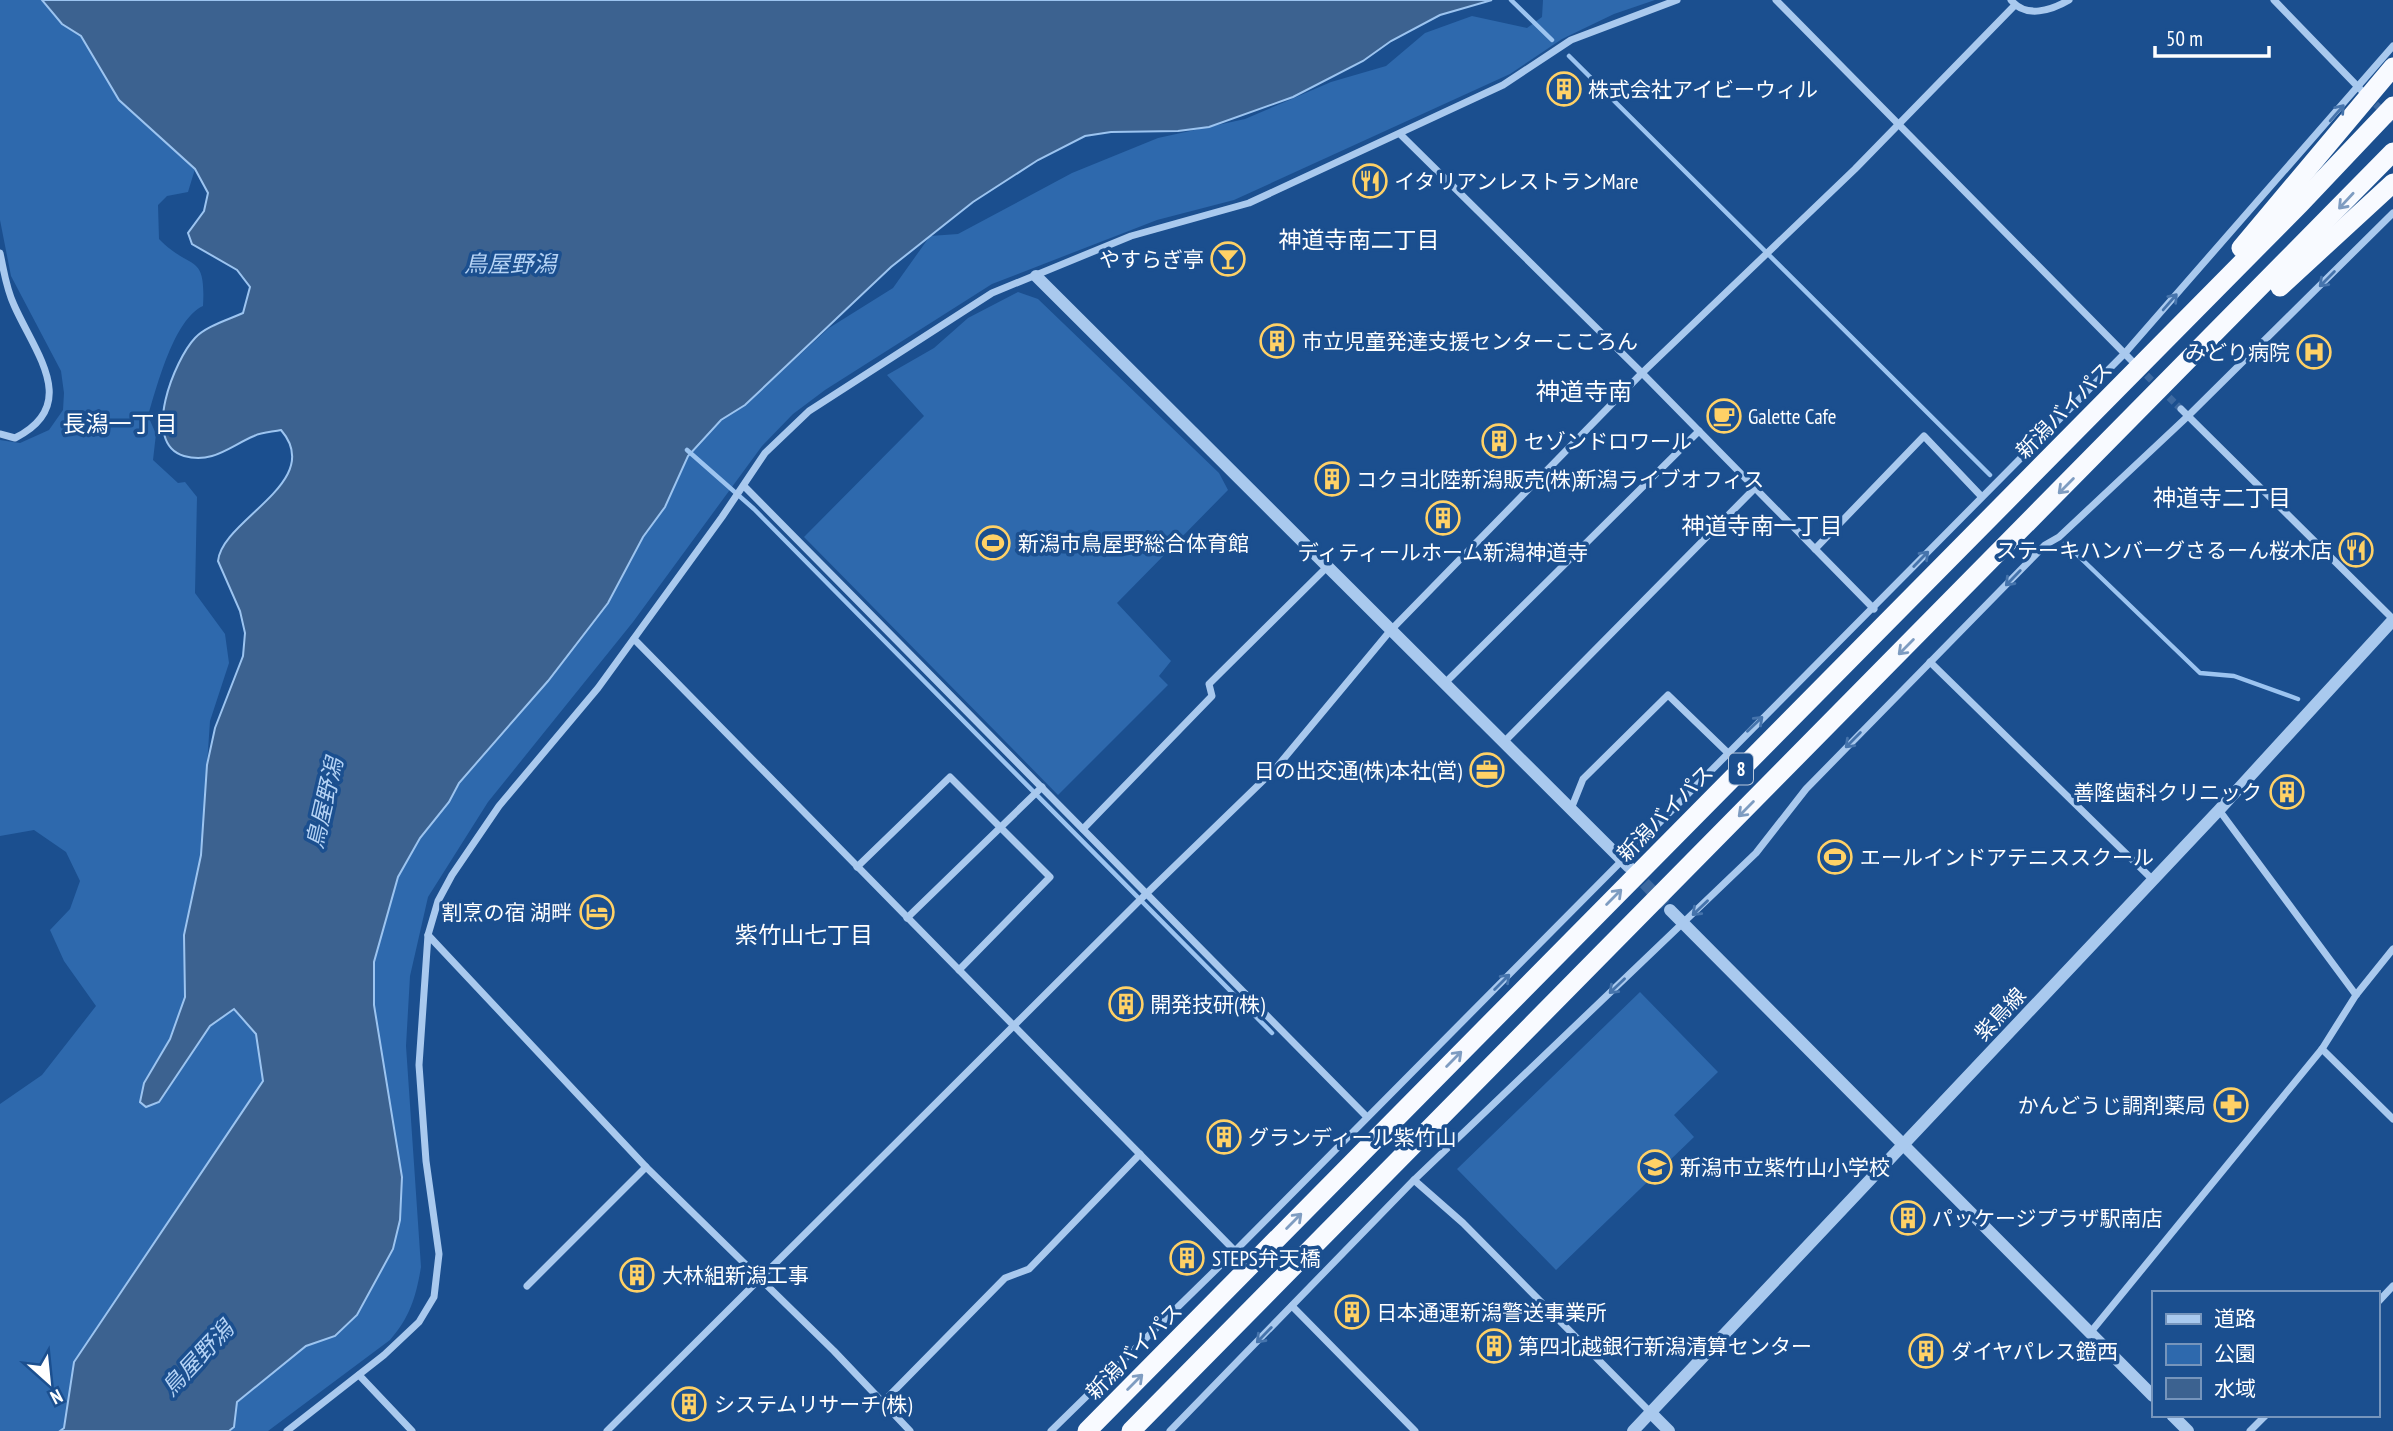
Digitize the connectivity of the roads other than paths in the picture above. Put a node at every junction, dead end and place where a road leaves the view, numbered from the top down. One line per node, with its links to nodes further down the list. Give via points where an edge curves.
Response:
1 (1677, 0): 11 (street, via 1572,40 1503,85)
2 (1776, 0): 10 (street)
3 (2069, 0): 5 (street, via 2045,12)
4 (2274, 0): 8 (street)
5 (2013, 3): 10 (street)
6 (2393, 46): 8 (street)
7 (2393, 67): 17 (highway)
8 (2361, 90): 18 (street, one-way to 8)
9 (2393, 106): 17 (highway, 新潟バイパス / 8)
10 (1897, 123): 18 (street); 20 (street)
11 (1400, 134): 16 (street, via 1249,203 1131,236); 20 (street)
12 (2393, 152): 25 (highway, 8, one-way to 25)
13 (2393, 183): 25 (highway)
14 (2393, 214): 22 (street, one-way to 22)
15 (0, 253): 24 (street, via 13,303 48,375 51,396 44,418 34,428 15,438)
16 (1035, 276): 26 (street, via 992,293 809,411 765,453); 30 (street)
17 (2182, 323): 81 (highway, 新潟バイパス / 8, one-way to 17)
18 (2125, 353): 19 (street); 28 (street)
19 (2131, 360)
20 (1642, 373): 23 (street); 33 (street)
21 (2181, 409): 22 (street)
22 (2188, 416): 32 (street); 35 (street, one-way to 35, via 2045,545)
23 (1699, 431): 27 (street); 36 (street)
24 (0, 434)
25 (2098, 454): 82 (highway, 8, one-way to 82)
26 (743, 487): 34 (street); 39 (street)
27 (1755, 488): 29 (street); 37 (street)
28 (1981, 496): 29 (street, via 1924,436); 31 (street, one-way to 28)
29 (1815, 549): 31 (street)
30 (1327, 567): 33 (street); 43 (street, via 1209,684 1212,696)
31 (1874, 609): 38 (street, one-way to 31)
32 (2393, 620): 41 (street, 紫鳥線)
33 (1390, 631): 36 (street); 47 (street, via 1276,768)
34 (634, 639): 45 (street); 51 (street, via 468,850 438,901)
35 (1930, 662): 46 (street); 50 (street, one-way to 50, via 1806,789 1756,853)
36 (1444, 684): 37 (street)
37 (1503, 743): 40 (street)
38 (1727, 752): 40 (street, via 1668,695 1583,779); 44 (street)
39 (1042, 787): 42 (street); 43 (street)
40 (1570, 810): 44 (street)
41 (2219, 810): 46 (street, 紫鳥線); 54 (street)
42 (1001, 828): 45 (street, via 950,777); 49 (street); 53 (street, via 1050,877)
43 (1083, 829): 47 (street)
44 (1625, 864): 57 (street, one-way to 44)
45 (857, 867): 49 (street)
46 (2153, 880): 59 (street, 紫鳥線)
47 (1146, 894): 55 (street); 57 (street)
48 (1670, 910): 50 (street)
49 (907, 918): 53 (street)
50 (1685, 922): 59 (street); 62 (street, one-way to 62)
51 (428, 935): 61 (street); 70 (street, via 419,1065 438,1279 434,1297 419,1322)
52 (2393, 949): 54 (street)
53 (959, 970): 55 (street)
54 (2356, 995): 56 (street)
55 (1015, 1027): 60 (street); 64 (street)
56 (2322, 1049): 58 (street); 69 (street)
57 (1367, 1117): 63 (street)
58 (2393, 1119)
59 (1902, 1146): 69 (street); 73 (street, 紫鳥線)
60 (1140, 1154): 63 (street); 72 (street, via 1028,1269 1005,1278)
61 (646, 1167): 64 (street); 65 (street)
62 (1414, 1180): 68 (street); 73 (street, via 1463,1223)
63 (1235, 1251): 80 (street)
64 (758, 1279): 72 (street); 78 (street)
65 (527, 1286)
66 (2393, 1286): 67 (street)
67 (2379, 1301)
68 (1292, 1306): 83 (street, one-way to 83); 84 (street)
69 (2090, 1333): 71 (street)
70 (359, 1375): 76 (street); 77 (street)
71 (2152, 1395)
72 (883, 1402): 79 (street)
73 (1651, 1413): 85 (street, 紫鳥線); 86 (street)
74 (2174, 1417): 87 (street)
75 (2264, 1417): 88 (street)
76 (287, 1431)
77 (412, 1431)
78 (607, 1431)
79 (910, 1431)
80 (1051, 1431)
81 (1087, 1431)
82 (1131, 1431)
83 (1170, 1431)
84 (1415, 1431)
85 (1633, 1431)
86 (1669, 1431)
87 (2188, 1431)
88 (2250, 1431)

